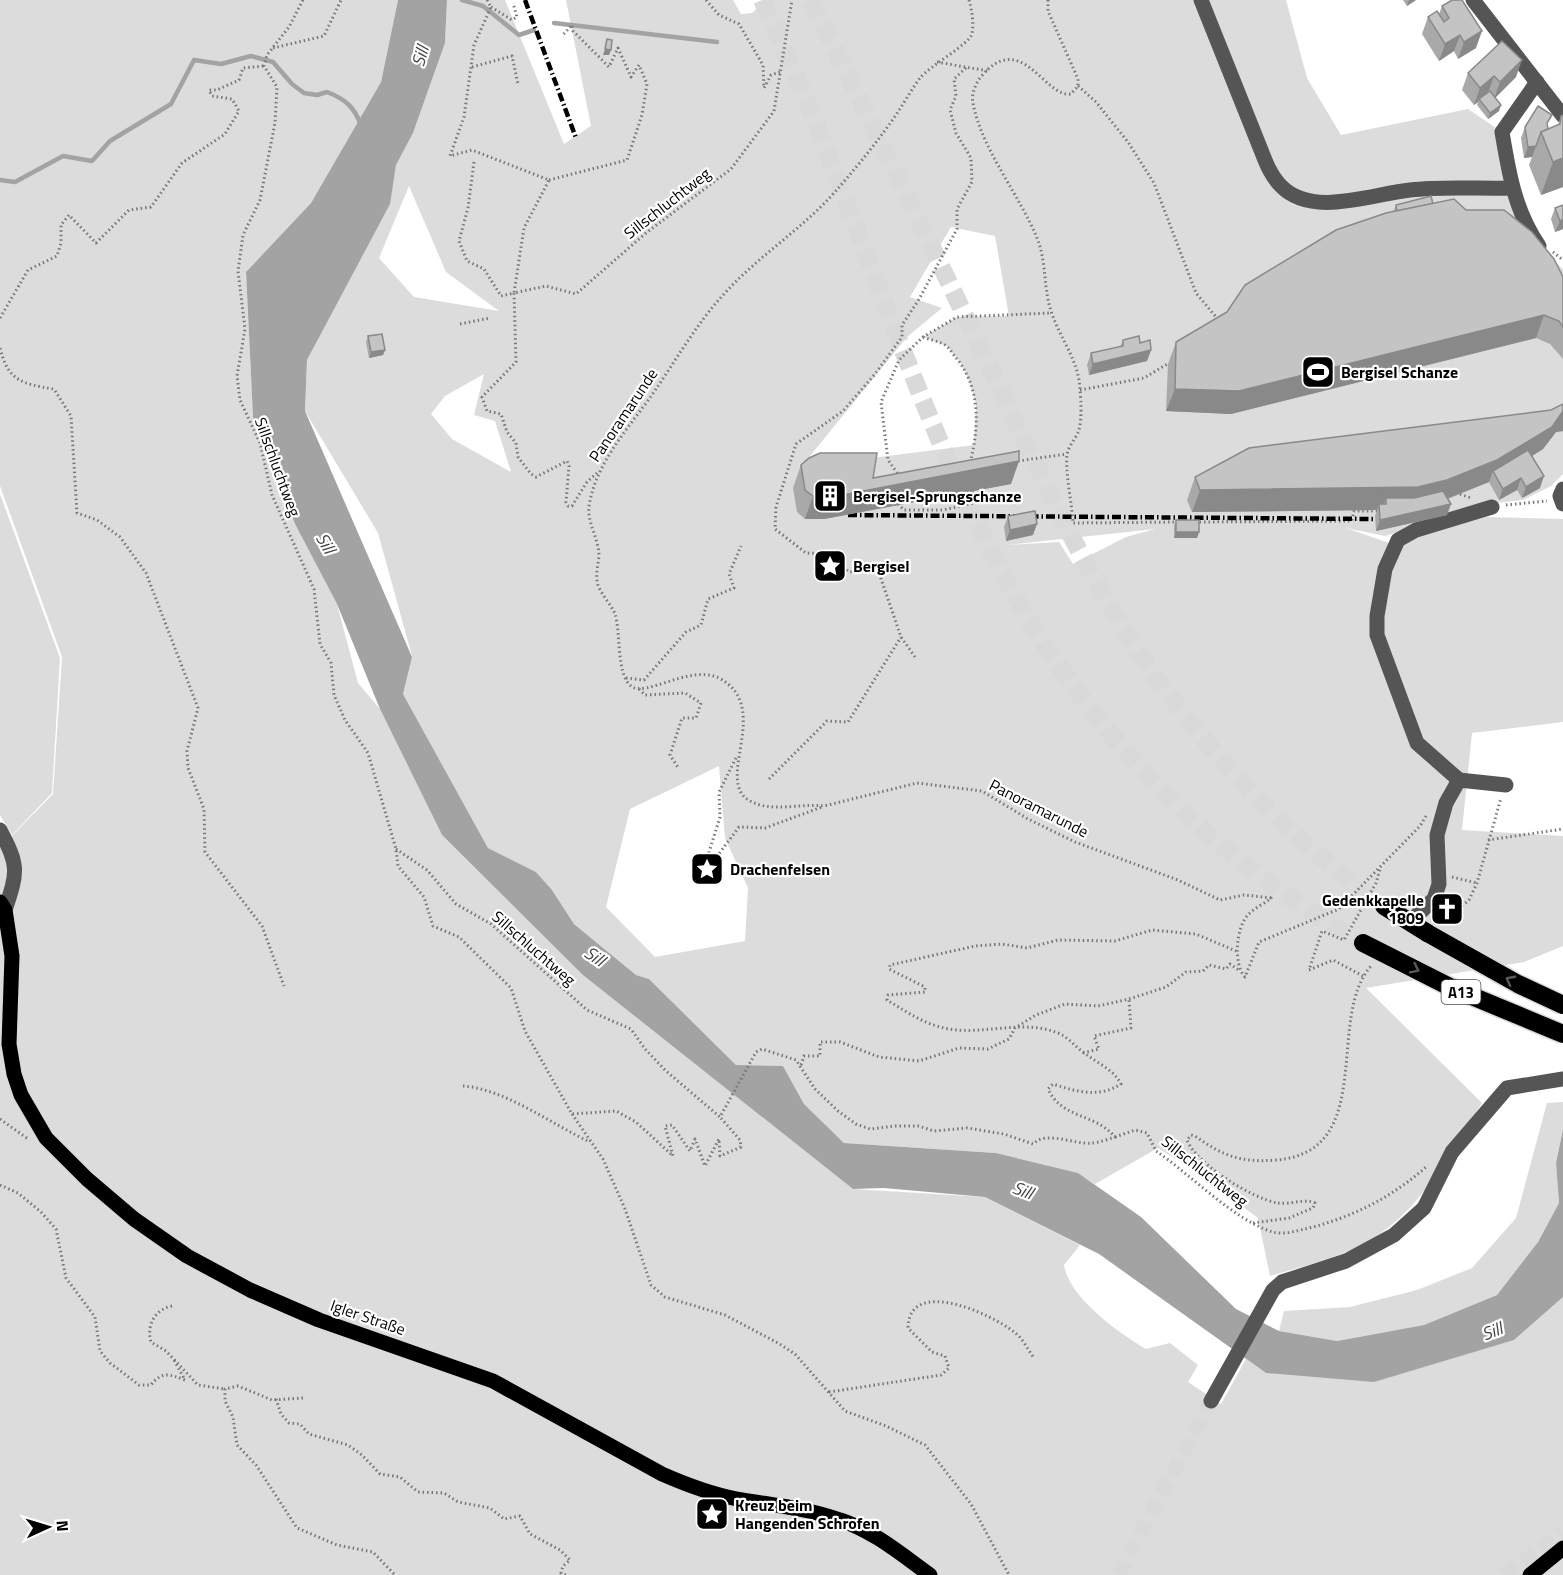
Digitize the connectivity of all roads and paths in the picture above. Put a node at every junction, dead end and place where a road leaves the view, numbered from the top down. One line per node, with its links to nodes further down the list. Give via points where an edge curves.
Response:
1 (303, 0): 15 (path, via 289,27)
2 (341, 0): 15 (path, via 324,36)
3 (487, 0): 11 (path)
4 (706, 0): 21 (path, via 718,15 739,24 763,65 764,87 771,75)
5 (792, 0): 21 (path, Sillschluchtweg)
6 (969, 0): 16 (path, Panoramarunde, via 972,34)
7 (1048, 0): 24 (path, via 1048,11)
8 (1202, 0): 28 (street, via 1261,150 1282,187 1311,201 1336,202 1413,189)
9 (1473, 0): 22 (street)
10 (513, 3): 11 (path, via 517,17 512,21)
11 (490, 10): 19 (path, via 474,45)
12 (571, 20): 13 (path)
13 (572, 25): 14 (path); 27 (path, via 573,31 609,67 618,48 631,78 639,65 647,84 642,115 627,160)
14 (562, 36)
15 (271, 48): 17 (path)
16 (937, 62): 18 (path); 43 (path, Panoramarunde, via 921,76 896,115 833,194 723,294)
17 (264, 66): 33 (path, via 243,68 239,80 208,90 212,96 232,99 239,111 225,134 182,163 151,207 129,210 96,243 69,215 61,225 57,256 28,270); 65 (path, Sillschluchtweg, via 277,87 275,123 260,200 243,235 238,271 245,329 237,376 240,400 260,443 272,495 314,589 320,644 331,663 334,695 345,720 368,753)
18 (968, 66): 20 (path); 52 (path, via 954,79 956,96 950,110 956,133 971,158 972,182 957,209 957,229 902,325 902,337 876,374 843,411 796,444 776,507 775,529 806,553 829,554 849,572 878,570)
19 (472, 67): 23 (path, via 512,56); 27 (path, via 464,117 450,156 472,150)
20 (989, 71): 24 (path, via 1001,62 1019,61 1034,68 1064,95); 31 (path, via 974,87 972,101 997,161 1041,246)
21 (780, 72): 30 (path, Sillschluchtweg, via 774,111 731,169 646,232 576,294 546,286)
22 (1538, 82): 25 (street); 28 (street, via 1502,132)
23 (518, 84)
24 (1078, 86): 32 (path, via 1122,134 1154,183 1196,293)
25 (1563, 116)
26 (474, 162): 30 (path, via 459,241 467,261 484,269 501,296)
27 (549, 180): 30 (path, via 524,228)
28 (1511, 188): 29 (street, via 1529,231)
29 (1549, 264)
30 (514, 293): 43 (path, via 516,362 482,397 488,411 501,414 516,443 518,457 531,474 536,477 567,460 568,506)
31 (1051, 313): 36 (path, via 957,317); 39 (path, via 1077,368)
32 (1216, 317)
33 (0, 318)
34 (490, 318): 35 (path)
35 (460, 324)
36 (922, 337): 42 (path, via 946,346 970,383 976,404 975,445 968,469); 45 (path, via 899,360 881,402 888,460 900,476)
37 (0, 348): 74 (path, via 5,368 26,385 54,389 71,416 77,513 97,520 120,537 146,573 198,708 187,751 188,768 204,809 205,852 262,926)
38 (1176, 359): 39 (path, via 1144,378)
39 (1080, 390): 40 (path, via 1079,430)
40 (1067, 454): 41 (path); 50 (path, via 1073,523 1352,521 1354,511)
41 (1011, 462)
42 (974, 467)
43 (599, 471): 54 (path, Panoramarunde, via 589,507 599,557 597,582 615,613)
44 (970, 480): 47 (path, via 974,503 943,510 904,510)
45 (898, 488)
46 (1461, 494): 49 (path)
47 (892, 498)
48 (1562, 498): 49 (path)
49 (1492, 507): 59 (street, via 1416,530 1398,540 1385,569 1377,616 1377,635 1417,743)
50 (1381, 510)
51 (741, 546): 54 (path, via 729,574 734,588 708,599 701,625 686,632 644,680)
52 (901, 637): 53 (path); 58 (path, via 849,722 827,721)
53 (915, 657)
54 (625, 678): 55 (path)
55 (639, 690): 56 (path, Panoramarunde, via 682,676 718,677 731,688 744,710 743,737); 57 (path, via 645,695 685,693 701,703 696,718 682,718 670,755)
56 (737, 756): 61 (path, Panoramarunde, via 738,778 747,800 777,808); 61 (path, via 719,792 720,817 705,865 709,867 739,827 765,828)
57 (679, 769)
58 (769, 779)
59 (1459, 780): 60 (street); 70 (street, via 1446,803 1437,836 1439,884 1434,899)
60 (1506, 785): 64 (path, via 1487,840)
61 (824, 806): 72 (path, Panoramarunde, via 917,783 982,790 1075,842 1220,900 1244,895 1271,898 1246,916)
62 (1430, 809): 67 (path, via 1420,826)
63 (0, 830): 66 (street)
64 (1563, 830)
65 (396, 849): 83 (path, via 398,866 424,897 433,926 459,937 511,988 525,1031); 84 (path, Sillschluchtweg, via 427,870 456,904 491,924 587,1010 631,1029 666,1071)
66 (6, 851): 68 (street, via 15,860 15,880)
67 (1381, 866): 73 (path, via 1339,909 1259,942 1245,977); 91 (path, Sillschluchtweg, via 1376,883 1344,940 1322,932 1309,970 1333,960 1363,976 1338,1114 1324,1136 1296,1156 1267,1161 1237,1159 1220,1154 1194,1137 1187,1140 1209,1168 1260,1198 1280,1203 1315,1203 1313,1208 1289,1218)
68 (2, 906): 87 (main road, Igler Straße, via 12,956 9,1044 14,1074 21,1095)
69 (1384, 906): 70 (highway, A13)
70 (1410, 922): 76 (highway, A13, one-way to 70, bridge)
71 (1363, 943): 78 (highway, A13, one-way to 78, bridge, via 1450,987)
72 (1236, 951): 73 (path, Panoramarunde); 77 (path, via 1196,934 1152,930 1115,941 1058,940 1028,948 1002,944 975,946 890,964 889,969 925,987 925,992 888,995 887,1000 926,1023 950,1029)
73 (1240, 971): 75 (path, via 1230,964 1226,969 1209,965 1203,971 1186,972 1166,987)
74 (284, 986)
75 (1129, 999): 77 (path, via 1098,1006 1065,1004); 79 (path, via 1131,1028 1094,1036 1099,1049)
76 (1563, 1005)
77 (1015, 1028): 79 (path, via 1057,1033); 80 (path, via 1009,1039 988,1049 959,1048 919,1061 879,1057 840,1042 820,1042 819,1056 804,1056)
78 (1563, 1034)
79 (1083, 1053): 86 (path, via 1116,1074 1121,1084 1098,1094 1053,1084 1048,1089 1052,1099 1068,1112 1106,1125)
80 (801, 1065): 84 (path, via 789,1056 762,1049 756,1052); 86 (path, via 812,1085 838,1112 870,1129 967,1128 1033,1144 1048,1138 1091,1143)
81 (1559, 1080): 99 (street, via 1507,1088 1452,1152 1424,1208 1394,1235 1346,1261 1282,1282 1263,1307)
82 (463, 1086): 88 (path, via 473,1086 522,1106)
83 (573, 1114): 84 (path, Sillschluchtweg, via 616,1111 636,1122 674,1156 665,1126 672,1125 690,1151 695,1139 705,1166 719,1139 720,1156 741,1147 740,1140); 88 (path)
84 (720, 1117)
85 (0, 1119): 87 (path, via 32,1142)
86 (1115, 1137): 91 (path, Sillschluchtweg, via 1135,1130 1147,1133 1156,1151)
87 (46, 1138): 103 (main road, Igler Straße, via 134,1219 187,1256 250,1290 319,1320 493,1381 684,1484 735,1498 817,1512 866,1530)
88 (591, 1143): 96 (path, via 603,1159 625,1209 651,1284 665,1297 725,1315 778,1343 795,1354)
89 (1428, 1166): 91 (path, via 1384,1200 1324,1225 1275,1233)
90 (0, 1185): 94 (path, via 18,1193 56,1229 66,1278 95,1317 99,1351 110,1363 139,1384 151,1385 158,1376 167,1374 185,1380)
91 (1254, 1223)
92 (172, 1306): 94 (path, via 155,1315 148,1333 151,1342)
93 (1034, 1358): 96 (path, via 1016,1332 958,1304 935,1301 918,1306 908,1317 908,1328 932,1352 945,1356 949,1368 941,1375)
94 (174, 1360): 95 (path, via 198,1385)
95 (225, 1389): 98 (path, via 238,1386); 101 (path, via 237,1445 256,1465 297,1528 337,1545 374,1552)
96 (830, 1392): 104 (path, via 845,1411 925,1445 971,1504)
97 (303, 1398): 98 (path)
98 (276, 1399): 102 (path, via 289,1423 300,1424 318,1438 348,1445 380,1474 400,1477 418,1492 444,1493 458,1502 490,1508 504,1519 520,1516 530,1534 570,1560 561,1573)
99 (1211, 1401)
100 (1563, 1548): 105 (main road)
101 (395, 1575)
102 (566, 1575)
103 (930, 1575)
104 (1009, 1575)
105 (1530, 1575)

